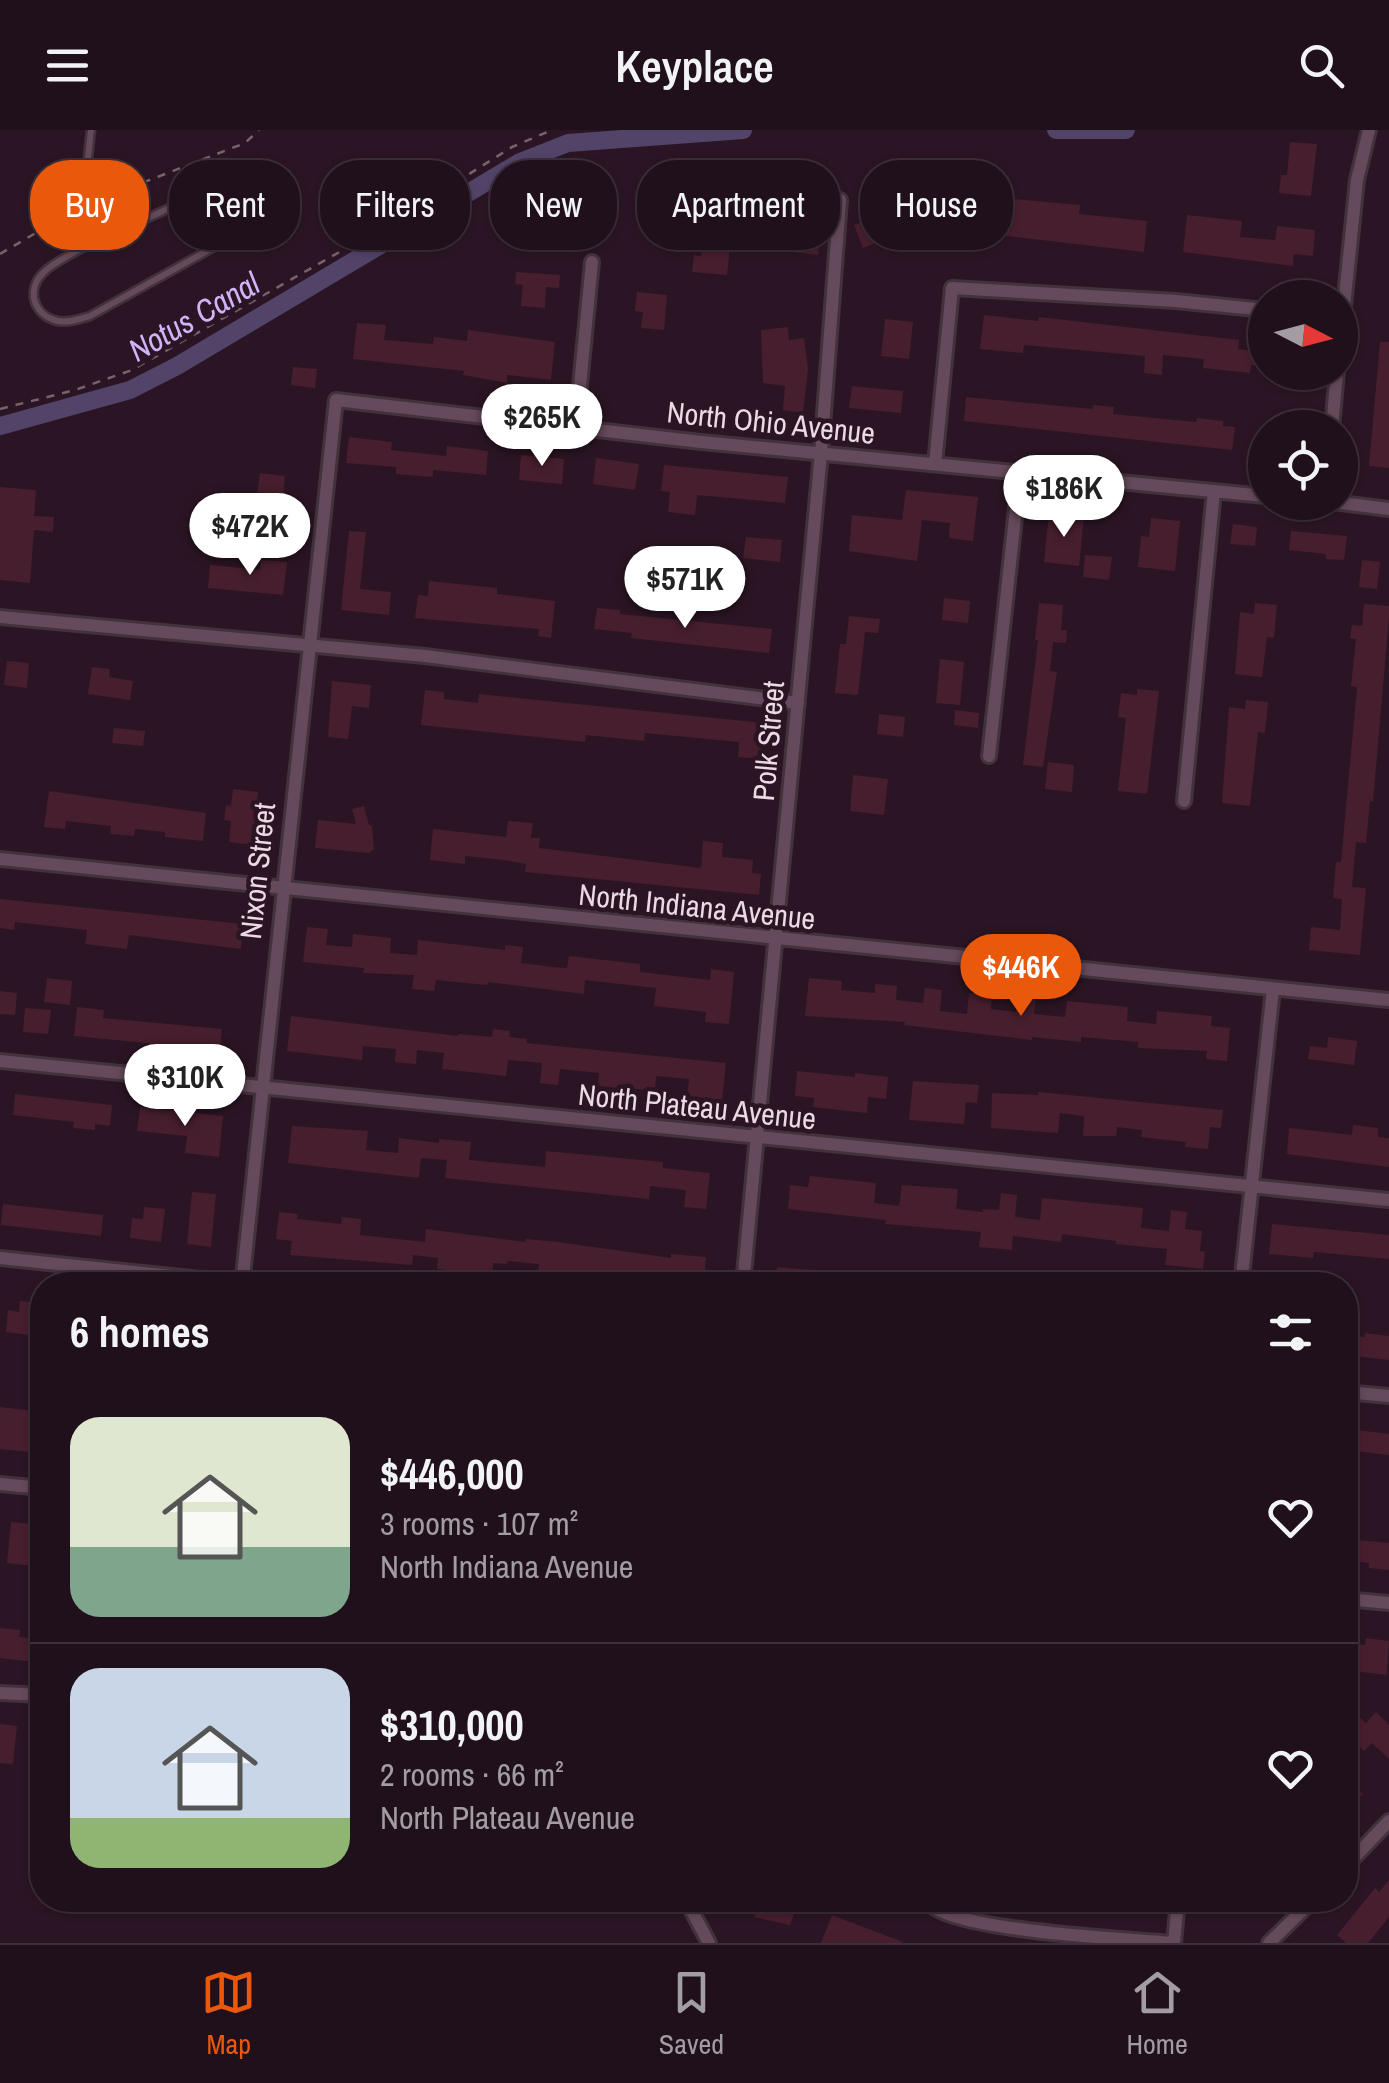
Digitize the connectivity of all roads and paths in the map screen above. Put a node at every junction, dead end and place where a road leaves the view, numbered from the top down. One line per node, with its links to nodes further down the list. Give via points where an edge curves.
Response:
1 (91, 130): 5 (lane)
2 (259, 130): 6 (path)
3 (552, 130): 14 (path, via 512,147 132,370)
4 (1369, 130): 12 (street)
5 (87, 160)
6 (149, 180)
7 (30, 236): 10 (path)
8 (78, 250): 8 (lane, via 248,172 270,184 269,206 234,238 90,316 72,322 46,317 36,309 35,283)
9 (836, 250): 16 (street, Polk Street)
10 (0, 254)
11 (592, 262): 15 (street)
12 (1345, 280)
13 (1248, 308): 18 (street, via 952,288)
14 (0, 409)
15 (576, 428): 16 (street, North Ohio Avenue); 17 (street, North Ohio Avenue, via 336,400)
16 (821, 453): 18 (street, North Ohio Avenue); 26 (street, Polk Street)
17 (328, 464): 25 (street, Nixon Street)
18 (935, 464): 19 (street, North Ohio Avenue)
19 (1020, 472): 20 (street, North Ohio Avenue); 27 (street)
20 (1214, 491): 21 (street, North Ohio Avenue); 28 (street)
21 (1248, 494)
22 (1358, 505): 23 (street)
23 (1389, 509)
24 (0, 617): 25 (street)
25 (308, 646): 26 (street); 30 (street, Nixon Street)
26 (798, 703): 31 (street, Polk Street)
27 (988, 756)
28 (1184, 801)
29 (0, 859): 30 (street, North Indiana Avenue)
30 (282, 888): 31 (street, North Indiana Avenue); 35 (street, Nixon Street)
31 (776, 940): 32 (street, North Indiana Avenue); 36 (street, Polk Street)
32 (1273, 989): 33 (street, North Indiana Avenue); 37 (street)
33 (1389, 1000)
34 (0, 1060): 35 (street, North Plateau Avenue)
35 (262, 1086): 36 (street, North Plateau Avenue); 41 (street, Nixon Street)
36 (756, 1138): 37 (street, North Plateau Avenue); 42 (street, Polk Street)
37 (1251, 1186): 38 (street, North Plateau Avenue); 43 (street)
38 (1389, 1200)
39 (0, 1258): 40 (street)
40 (130, 1272)
41 (243, 1272)
42 (743, 1272)
43 (1242, 1272)
44 (1358, 1393): 45 (street)
45 (1389, 1396)
46 (0, 1484): 47 (street)
47 (30, 1487)
48 (1358, 1600): 49 (street)
49 (1389, 1603)
50 (0, 1693): 51 (street)
51 (30, 1694)
52 (1389, 1821): 53 (street)
53 (1358, 1853)
54 (693, 1912): 58 (street)
55 (940, 1912): 59 (street, via 983,1926)
56 (1177, 1912): 59 (street)
57 (1301, 1912): 60 (street)
58 (710, 1943)
59 (1173, 1943)
60 (1269, 1943)

